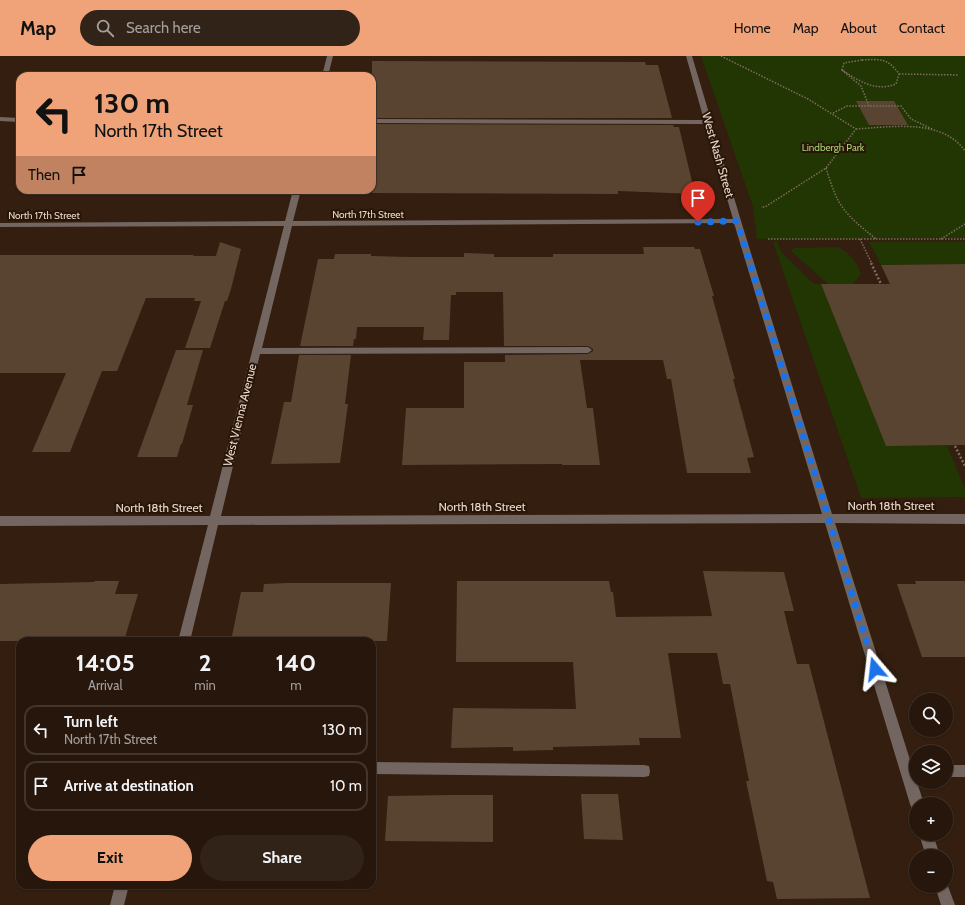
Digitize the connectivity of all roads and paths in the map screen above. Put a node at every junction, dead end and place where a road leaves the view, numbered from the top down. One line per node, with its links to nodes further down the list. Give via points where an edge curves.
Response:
1 (330, 56): 5 (street)
2 (689, 56): 13 (street, West Nash Street)
3 (722, 56): 9 (path)
4 (842, 70): 6 (path, via 844,63 881,60 894,65); 6 (path, via 874,88 888,88 896,84); 8 (path, via 861,86)
5 (326, 72)
6 (899, 74): 7 (path)
7 (959, 75)
8 (870, 106): 9 (path, via 847,106); 15 (path, via 901,106 910,119)
9 (833, 113): 14 (path)
10 (0, 119): 11 (street)
11 (16, 120)
12 (376, 121): 13 (street)
13 (709, 122): 20 (street, West Nash Street)
14 (856, 130): 15 (path, via 919,128); 17 (path)
15 (936, 131): 16 (path, via 943,132 960,143)
16 (965, 151)
17 (826, 168): 19 (path, via 765,207); 26 (path, via 840,207)
18 (296, 194): 21 (street, West Vienna Avenue)
19 (761, 207)
20 (737, 221): 21 (street, North 17th Street); 34 (street, West Nash Street)
21 (289, 224): 23 (street, North 17th Street); 31 (street, West Vienna Avenue)
22 (965, 224): 27 (path)
23 (0, 225)
24 (768, 239): 25 (path)
25 (860, 239): 26 (path); 29 (path)
26 (876, 239): 27 (path)
27 (940, 239): 28 (path)
28 (965, 239)
29 (881, 284)
30 (588, 350): 31 (street)
31 (256, 351): 37 (street, West Vienna Avenue)
32 (955, 446): 33 (path)
33 (965, 466)
34 (829, 518): 35 (street, North 18th Street); 37 (street, North 18th Street); 39 (street, West Nash Street)
35 (965, 519)
36 (0, 521): 37 (street, North 18th Street)
37 (214, 521): 38 (street, West Vienna Avenue)
38 (185, 637)
39 (909, 765)
40 (376, 768): 41 (street)
41 (644, 771)
42 (953, 771): 43 (street)
43 (965, 771)
44 (121, 889): 46 (street)
45 (944, 893): 47 (street)
46 (117, 905)
47 (948, 905)

